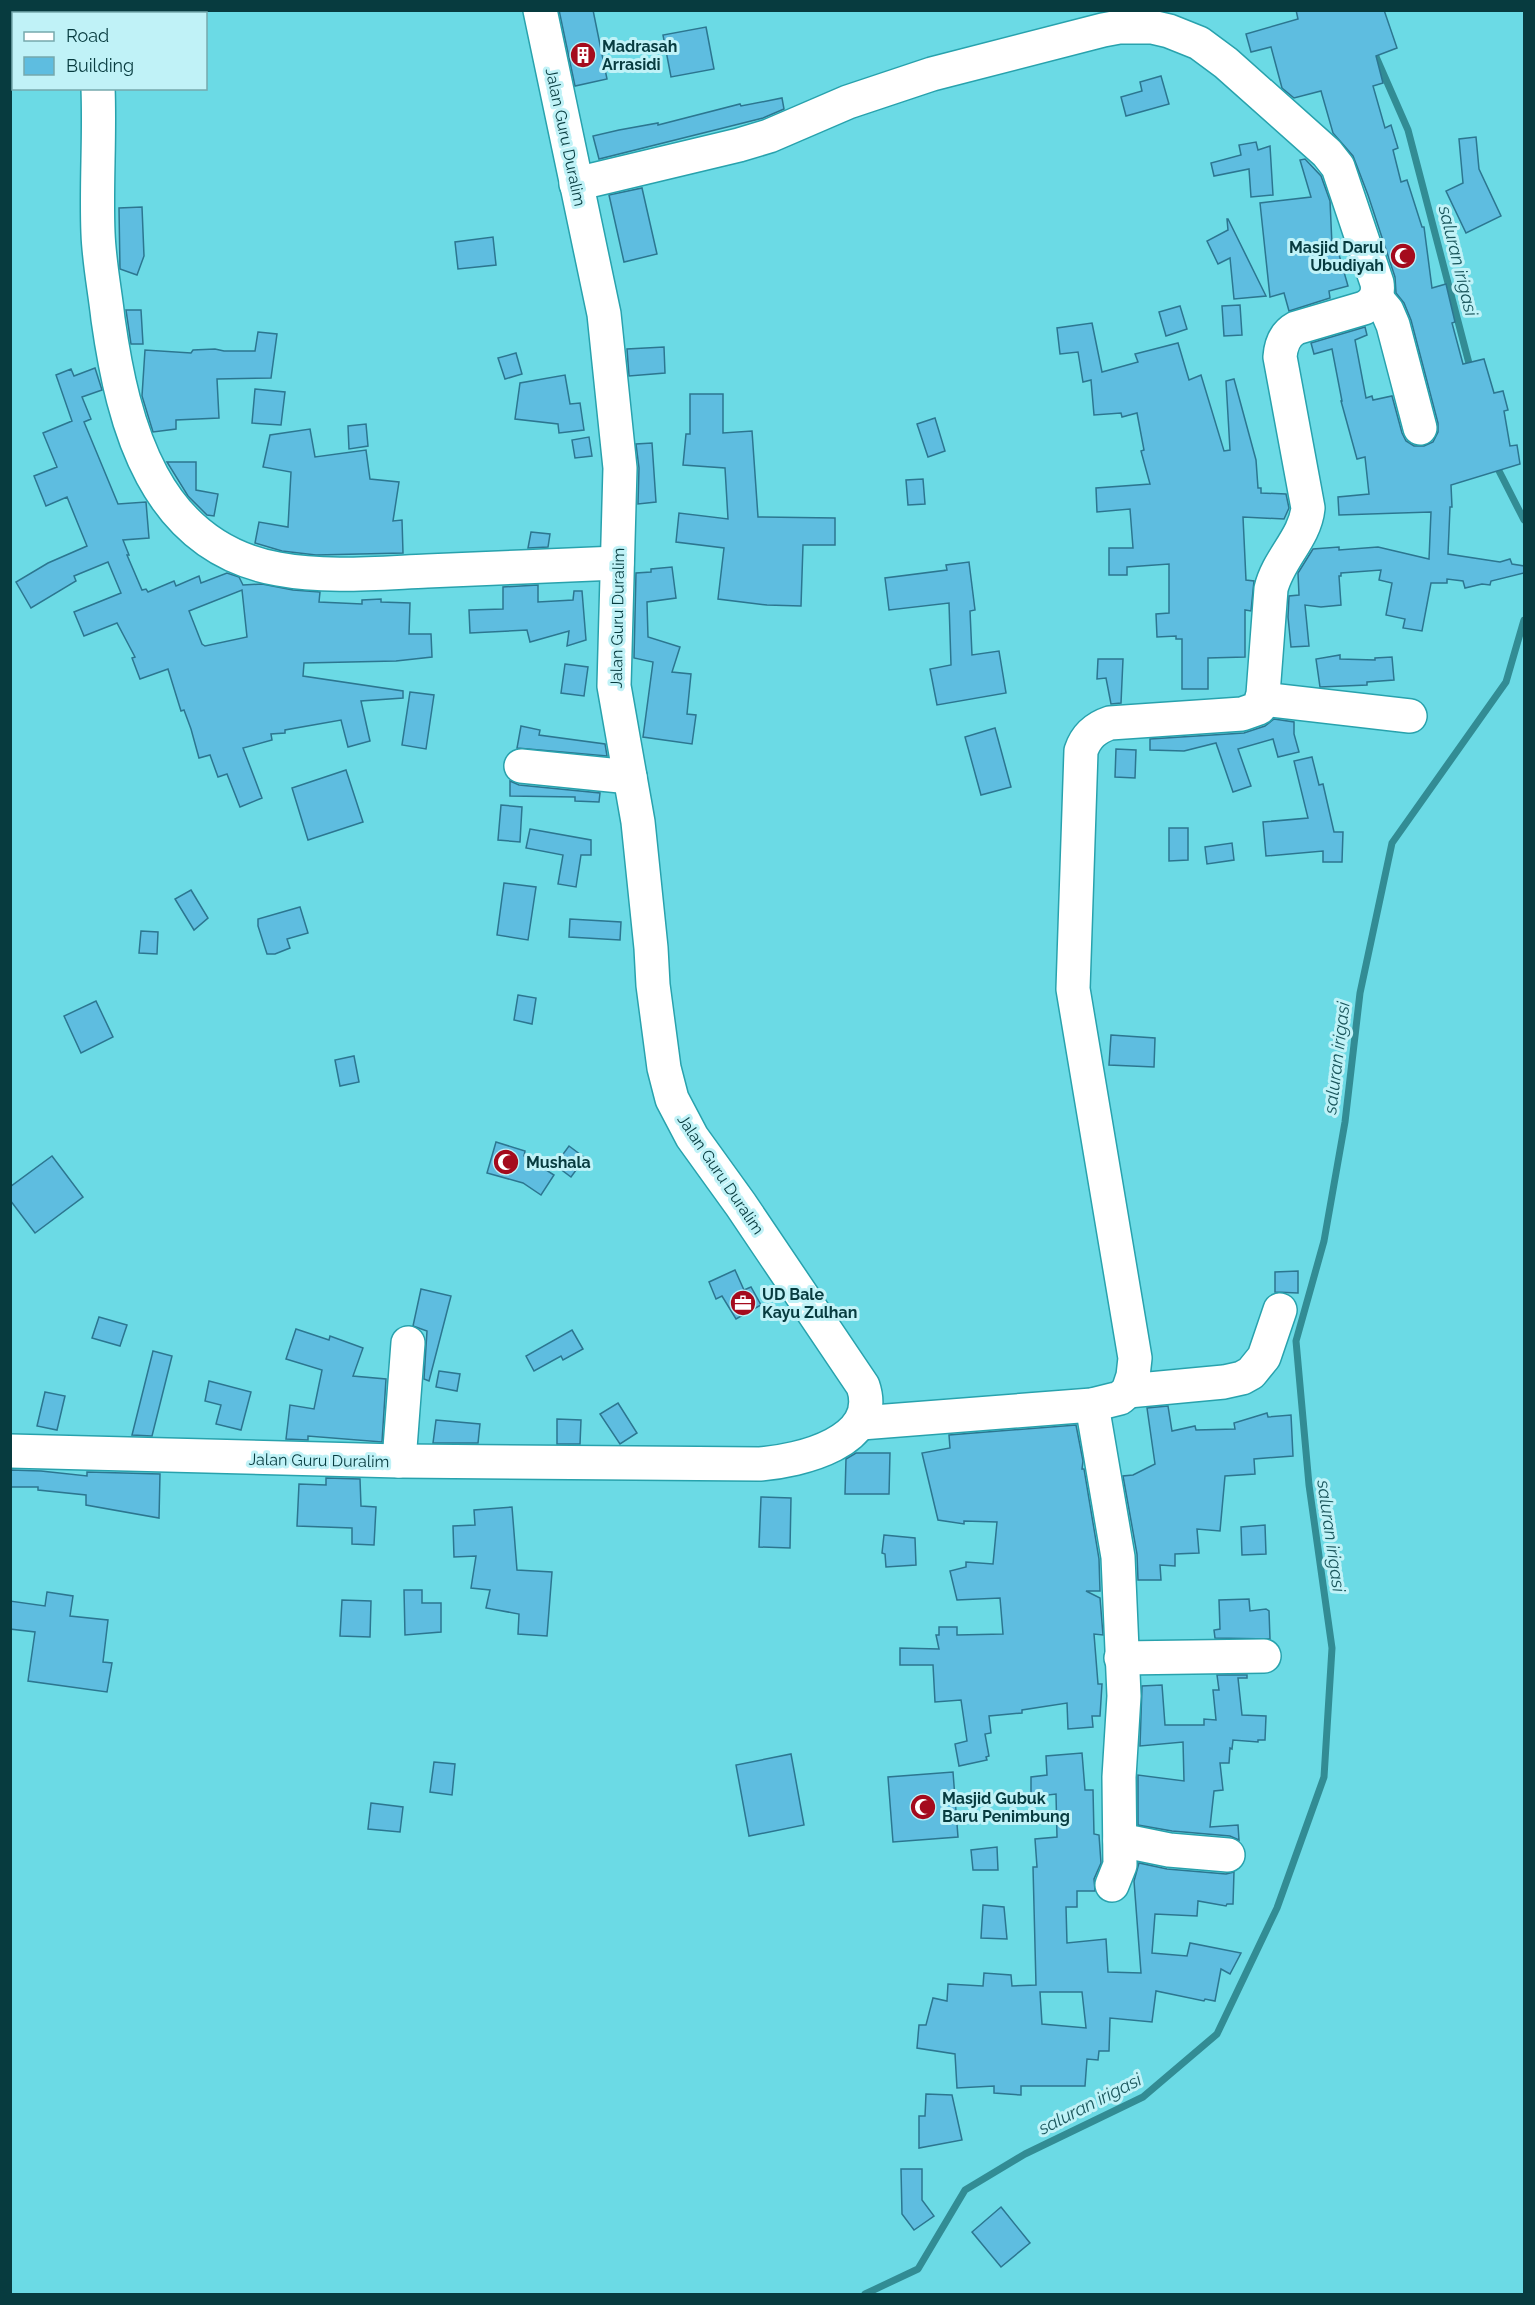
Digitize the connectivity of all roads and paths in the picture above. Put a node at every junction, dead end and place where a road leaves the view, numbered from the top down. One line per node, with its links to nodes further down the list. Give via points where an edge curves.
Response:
1 (540, 10): 3 (street, Jalan Guru Duralim)
2 (98, 90): 6 (street, via 98,234 120,388 148,470 185,521 236,556 296,572 388,573)
3 (576, 184): 4 (street, via 769,136 848,102 970,64 1103,30 1152,27 1184,36 1213,52 1334,160 1377,283); 6 (street, Jalan Guru Duralim, via 604,314 617,434)
4 (1376, 298): 5 (street, via 1393,325); 7 (street, via 1366,307 1296,328 1281,347 1308,508 1307,522 1274,576)
5 (1420, 428)
6 (617, 563): 10 (street, Jalan Guru Duralim, via 614,686)
7 (1262, 699): 8 (street); 13 (street, via 1258,709 1242,714 1104,725 1089,735 1082,751 1073,989 1135,1358)
8 (1410, 716)
9 (521, 766): 10 (street)
10 (630, 777): 15 (street, Jalan Guru Duralim, via 638,822 659,1042 672,1099 692,1137 863,1386 866,1404)
11 (1280, 1310): 13 (street, via 1264,1357 1242,1378)
12 (408, 1343): 17 (street)
13 (1128, 1391): 14 (street, via 1120,1398)
14 (1092, 1405): 15 (street); 19 (street, via 1118,1557)
15 (861, 1423): 17 (street, Jalan Guru Duralim, via 829,1447 785,1462)
16 (10, 1450): 17 (street, Jalan Guru Duralim)
17 (399, 1461)
18 (1264, 1656): 19 (street)
19 (1121, 1658): 20 (street, via 1124,1696)
20 (1120, 1840): 21 (street, via 1168,1850); 22 (street, via 1120,1864)
21 (1228, 1855)
22 (1112, 1885)

